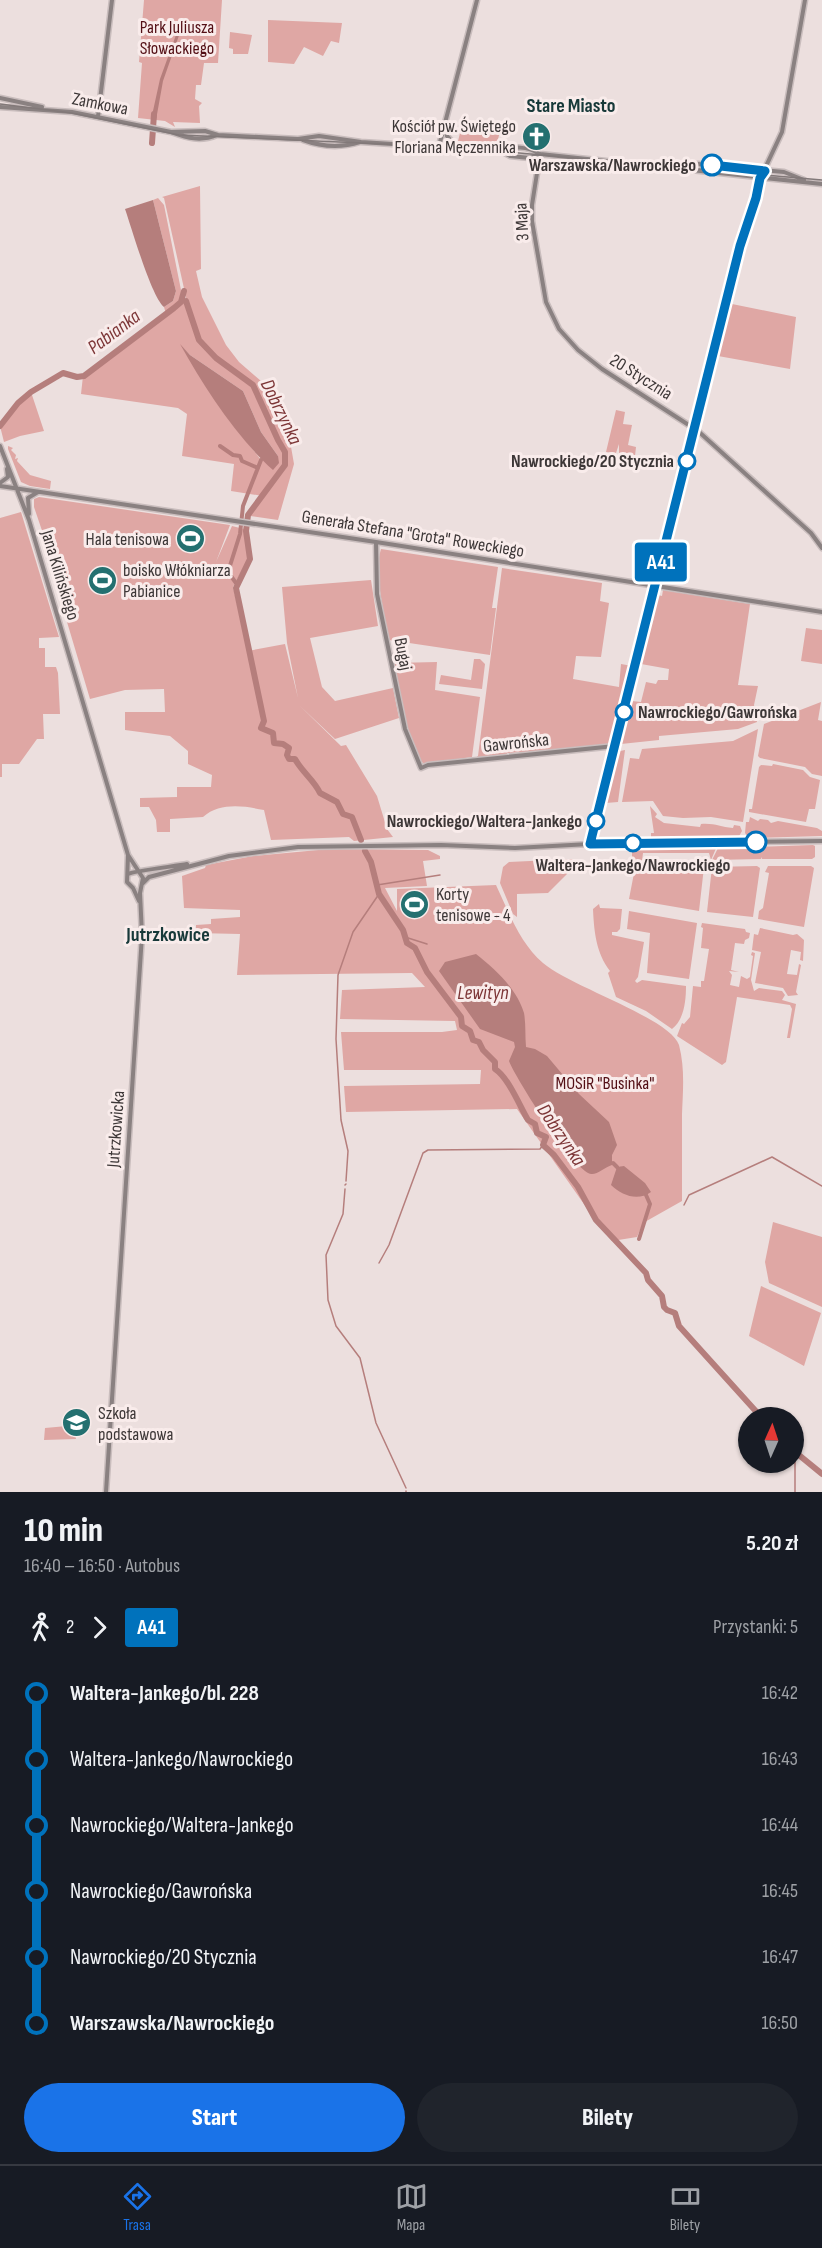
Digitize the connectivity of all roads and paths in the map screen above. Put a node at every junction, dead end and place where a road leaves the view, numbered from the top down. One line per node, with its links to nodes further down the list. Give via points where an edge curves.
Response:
1 (112, 0): 7 (street)
2 (477, 0): 8 (street)
3 (805, 0): 17 (street, via 782,129)
4 (0, 98): 6 (street, Zamkowa)
5 (0, 107): 6 (street, Zamkowa)
6 (45, 108): 7 (street, Zamkowa)
7 (98, 117): 9 (street, Zamkowa)
8 (444, 123): 13 (street); 14 (street, via 447,136)
9 (171, 132): 10 (street, via 205,131); 10 (street, via 185,138 208,139)
10 (218, 135): 11 (street)
11 (298, 139): 12 (street, via 316,136); 12 (street, via 342,147)
12 (361, 142): 13 (street)
13 (439, 146): 14 (street)
14 (457, 146): 15 (street)
15 (501, 151): 16 (street, via 510,147); 16 (street, via 530,158)
16 (540, 154): 18 (street); 24 (street, 3 Maja, via 532,205)
17 (771, 157): 19 (street); 20 (street, via 772,166)
18 (664, 167): 19 (street, via 698,164); 21 (street)
19 (765, 171): 20 (street); 21 (street)
20 (781, 172): 22 (street)
21 (760, 177): 22 (street); 25 (street)
22 (814, 183): 23 (street)
23 (822, 184)
24 (537, 254): 25 (street, 20 Stycznia, via 548,310 568,339 602,369)
25 (694, 429): 32 (street, 20 Stycznia, via 811,533); 33 (street)
26 (1, 448): 27 (street, via 8,475); 28 (street, Jana Kilińskiego)
27 (0, 485): 28 (street, Generała Stefana "Grota" Roweckiego)
28 (17, 489): 29 (street, Generała Stefana "Grota" Roweckiego); 30 (street, Jana Kilińskiego)
29 (45, 492): 30 (street, via 28,498); 31 (street, Generała Stefana "Grota" Roweckiego)
30 (29, 520): 39 (street, Jana Kilińskiego)
31 (376, 542): 33 (street, Generała Stefana "Grota" Roweckiego); 36 (street, Bugaj, via 377,594 405,729)
32 (822, 548)
33 (656, 585): 34 (street, Generała Stefana "Grota" Roweckiego); 35 (street)
34 (822, 612)
35 (615, 746): 36 (street, Gawrońska); 38 (street)
36 (421, 768)
37 (822, 841): 38 (street)
38 (590, 844): 40 (street, via 515,848 298,847)
39 (128, 855): 41 (street); 42 (street)
40 (200, 863): 41 (street); 43 (street, via 148,877)
41 (139, 872): 42 (street); 43 (street)
42 (128, 874): 44 (street, via 127,882)
43 (142, 885): 44 (street); 45 (street, Jutrzkowicka)
44 (133, 888): 45 (street, Jutrzkowicka)
45 (140, 904): 46 (street, Jutrzkowicka, via 142,936)
46 (106, 1492)

